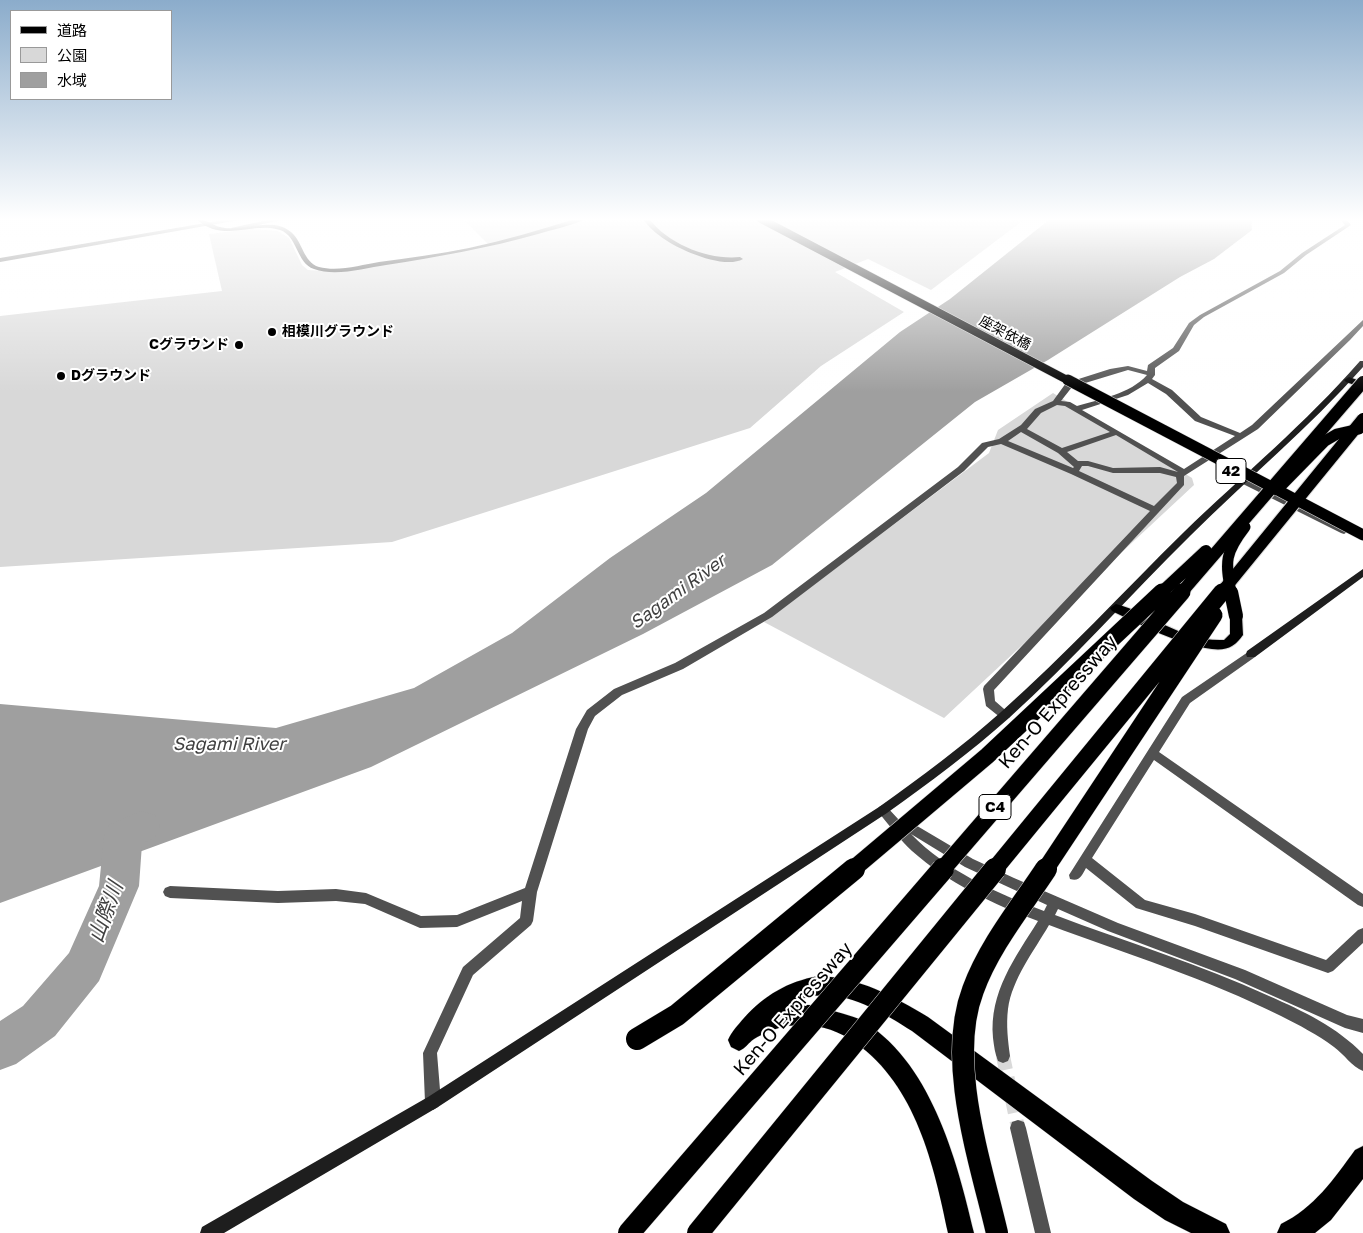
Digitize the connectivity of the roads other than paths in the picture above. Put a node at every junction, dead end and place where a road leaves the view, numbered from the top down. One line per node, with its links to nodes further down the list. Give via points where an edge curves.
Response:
1 (868, 277): 19 (main road, 座架依橋 / 42, bridge)
2 (1274, 277): 5 (street, via 1191,324 1176,350 1151,367)
3 (1363, 322): 13 (street, via 1255,427)
4 (1363, 363): 6 (street)
5 (1150, 377): 7 (street, via 1128,368 1113,371 1069,385); 8 (street, via 1133,390); 13 (street, via 1198,419)
6 (1358, 382): 18 (street); 20 (highway, Ken-O Expressway / C4, bridge)
7 (1056, 403): 8 (street); 11 (street, via 1038,411)
8 (1076, 409): 12 (street)
9 (1363, 419): 24 (highway, C4, bridge)
10 (1363, 428): 19 (main road, bridge, via 1337,434 1325,441)
11 (1021, 429): 14 (street); 15 (street)
12 (1117, 432): 15 (street); 17 (street)
13 (1240, 436): 17 (street)
14 (1002, 440): 16 (street); 33 (street, via 984,445 961,469 768,615 679,666 618,692 591,713 582,729)
15 (1061, 451): 16 (street)
16 (1075, 468): 17 (street, via 1088,463 1122,470 1160,470); 21 (street)
17 (1182, 474): 21 (street, via 1181,483)
18 (1249, 477): 22 (street); 23 (street); 26 (street, via 1192,528)
19 (1276, 491): 23 (main road, 座架依橋 / 42, bridge); 26 (main road, bridge, via 1231,545 1226,567 1239,628 1234,639 1223,645 1208,645 1174,636)
20 (1257, 504): 39 (highway, bridge, via 987,756 906,826 677,1015); 46 (highway, Ken-O Expressway / C4, bridge)
21 (1155, 510): 27 (street, via 988,689 990,703)
22 (1363, 529)
23 (1363, 537)
24 (1258, 546): 47 (highway, C4, bridge); 49 (highway, bridge, via 1002,936 974,987 962,1032 961,1060)
25 (1363, 572): 28 (street, via 1186,700)
26 (1116, 608): 27 (street)
27 (1005, 714): 29 (street, via 948,763)
28 (1153, 754): 30 (street); 34 (street)
29 (883, 810): 35 (street, via 969,863); 36 (street, via 921,852 1004,902); 42 (street)
30 (1084, 860): 31 (street); 37 (street, via 1142,904 1328,968)
31 (1075, 875)
32 (170, 892): 33 (street, via 278,897 336,895 366,899 420,922 457,921)
33 (530, 892): 42 (street, via 526,921 468,971 430,1053)
34 (1363, 901)
35 (1055, 903): 36 (street); 38 (street, via 1208,961)
36 (1047, 918): 40 (street, via 1010,981 1001,1005); 41 (street, via 1198,973 1276,1006 1328,1034)
37 (1363, 934)
38 (1363, 1026)
39 (637, 1039)
40 (1002, 1056)
41 (1363, 1064)
42 (433, 1102): 45 (street)
43 (1018, 1128): 50 (street)
44 (1363, 1158): 52 (highway, via 1316,1218)
45 (208, 1233)
46 (629, 1233)
47 (698, 1233)
48 (961, 1233): 51 (highway, via 944,1165 918,1100 888,1056 870,1039 848,1025 803,1013 767,1021 739,1040 781,997 813,985 830,985 869,996 894,1008 1151,1195)
49 (997, 1233)
50 (1043, 1233)
51 (1217, 1233)
52 (1290, 1233)

